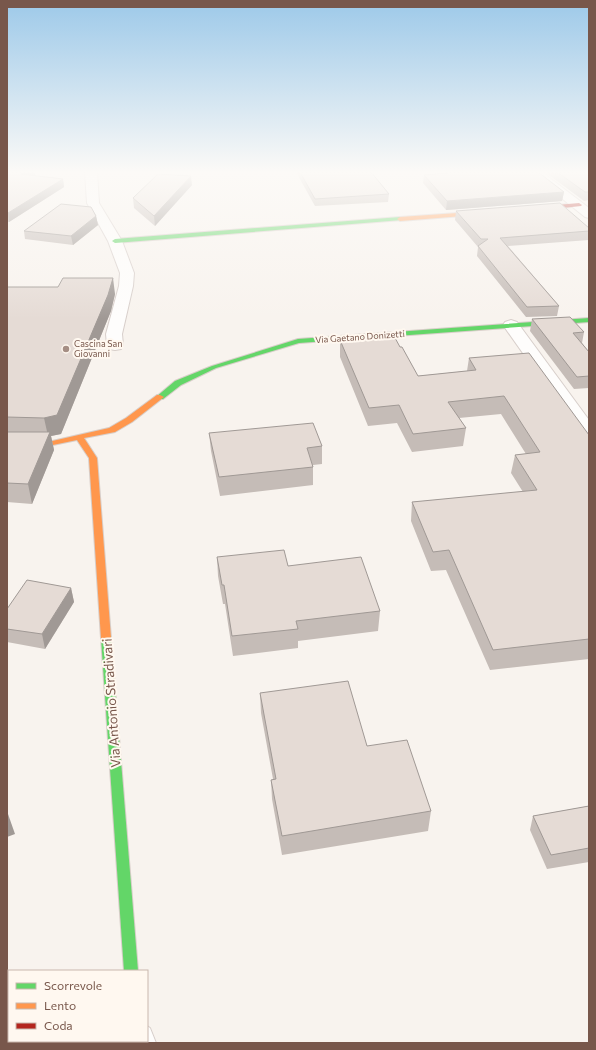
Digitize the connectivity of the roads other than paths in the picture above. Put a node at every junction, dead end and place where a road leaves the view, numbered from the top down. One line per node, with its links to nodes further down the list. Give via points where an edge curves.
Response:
1 (103, 221): 3 (street)
2 (376, 221): 3 (street)
3 (115, 241): 6 (street, via 127,273 114,334)
4 (589, 320): 5 (street, Via Gaetano Donizetti)
5 (511, 325): 7 (street); 8 (street, Via Gaetano Donizetti, via 298,341 214,367 178,383 112,430)
6 (116, 345)
7 (589, 433)
8 (80, 438): 9 (street, Via Gaetano Donizetti, via 48,444); 10 (street, Via Antonio Stradivari, via 93,458)
9 (7, 443)
10 (131, 970)

